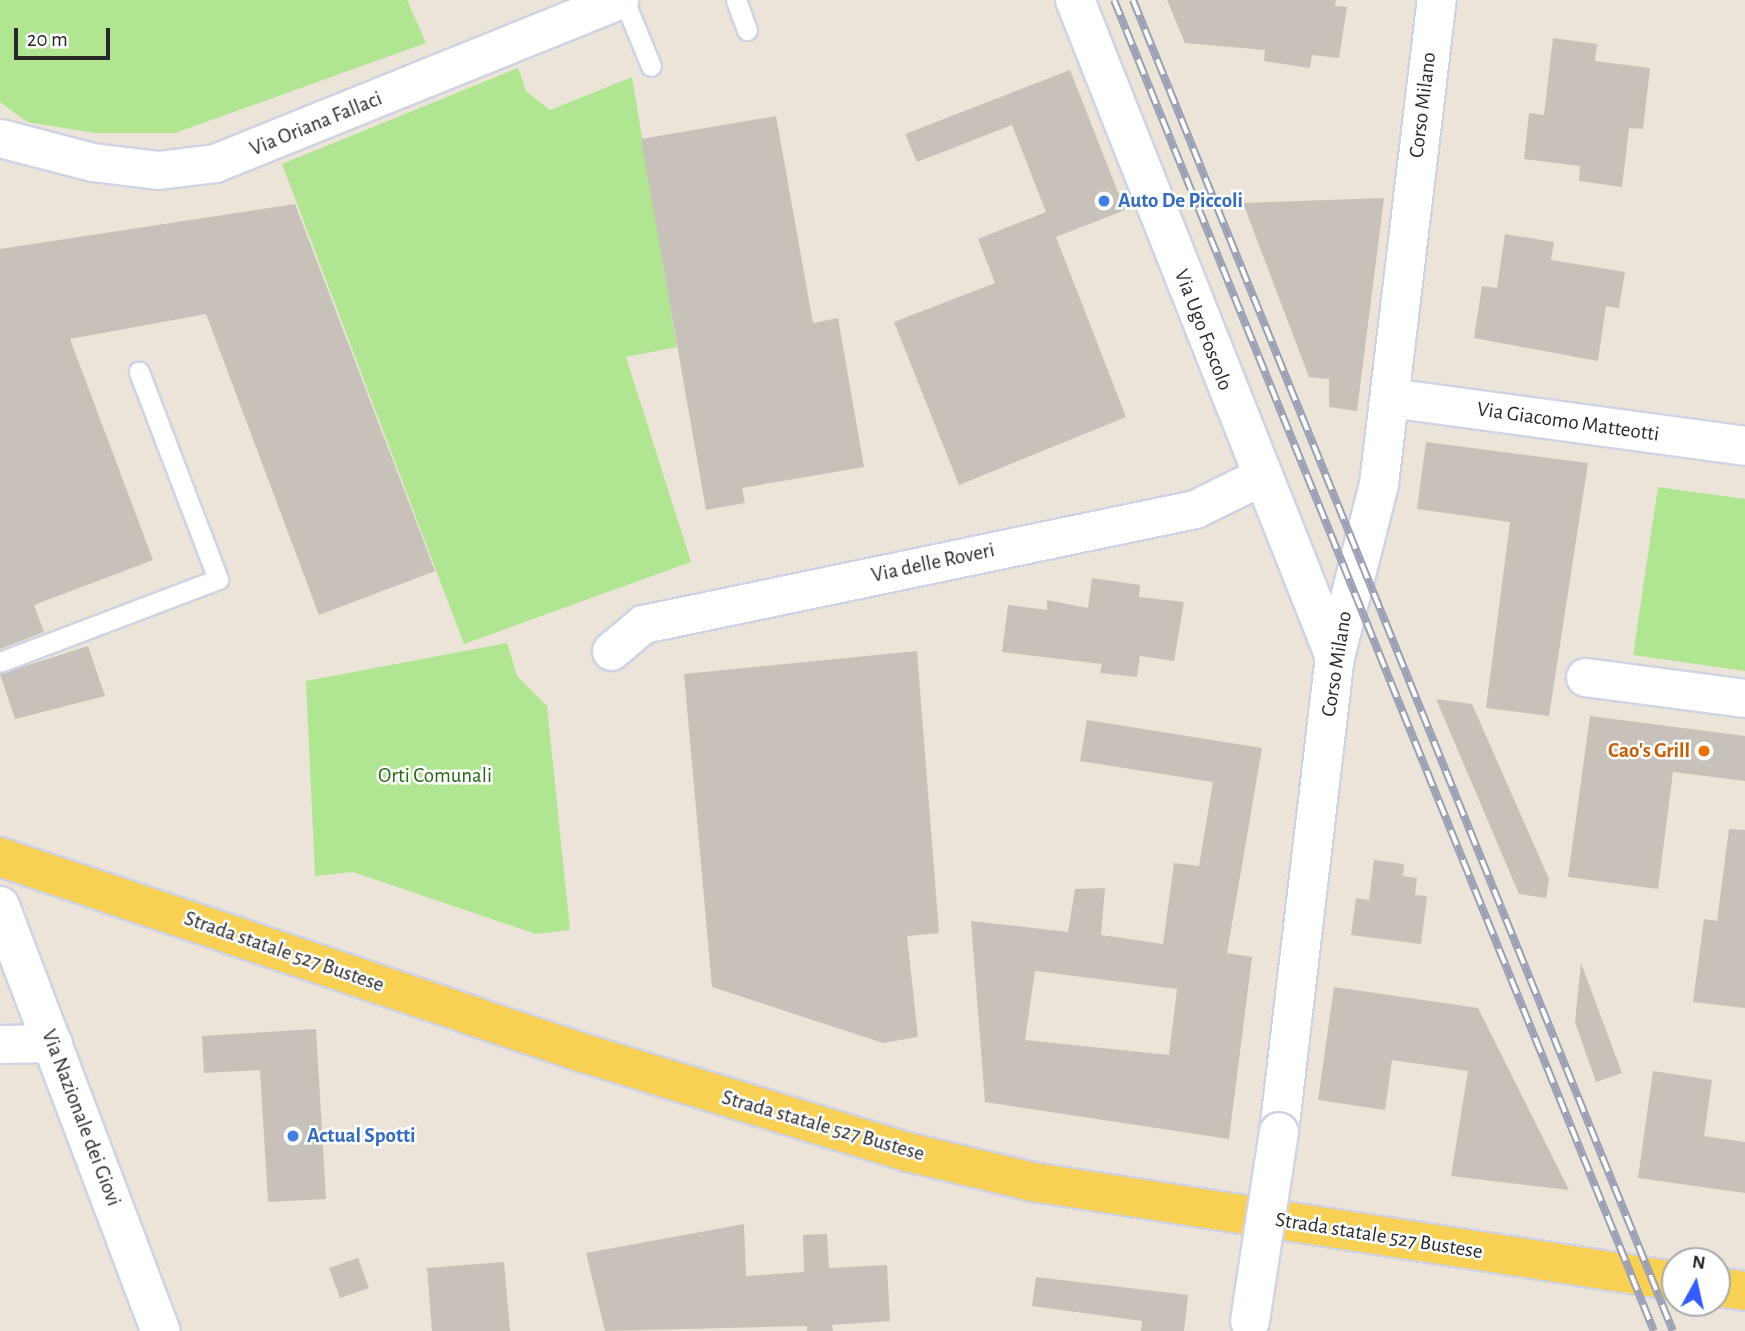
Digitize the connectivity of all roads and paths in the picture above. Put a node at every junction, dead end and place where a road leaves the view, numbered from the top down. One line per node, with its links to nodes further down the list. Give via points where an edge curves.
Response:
1 (622, 0): 6 (lane); 7 (street, Via Oriana Fallaci, via 215,163 158,170 92,162)
2 (736, 0): 5 (lane)
3 (1075, 0): 11 (street, Via Ugo Foscolo)
4 (1437, 0): 9 (street, Corso Milano)
5 (747, 30)
6 (651, 66)
7 (0, 138)
8 (139, 372): 14 (lane, via 218,579)
9 (1391, 398): 10 (street, Via Giacomo Matteotti); 13 (street, Corso Milano, via 1379,484)
10 (1745, 446)
11 (1260, 477): 12 (street, Via delle Roveri, via 1195,509 643,624); 13 (street, Via Ugo Foscolo)
12 (611, 651)
13 (1335, 657): 22 (street, Corso Milano, bridge, via 1279,1132)
14 (0, 662)
15 (1585, 677): 16 (street)
16 (1745, 698)
17 (0, 857): 21 (main road, Strada statale 527 Bustese, via 583,1053 907,1152 1033,1182)
18 (0, 906): 19 (street, Via Nazionale dei Giovi)
19 (53, 1043): 20 (street); 23 (street, Via Nazionale dei Giovi)
20 (0, 1044)
21 (1661, 1279)
22 (1249, 1326)
23 (161, 1331)

